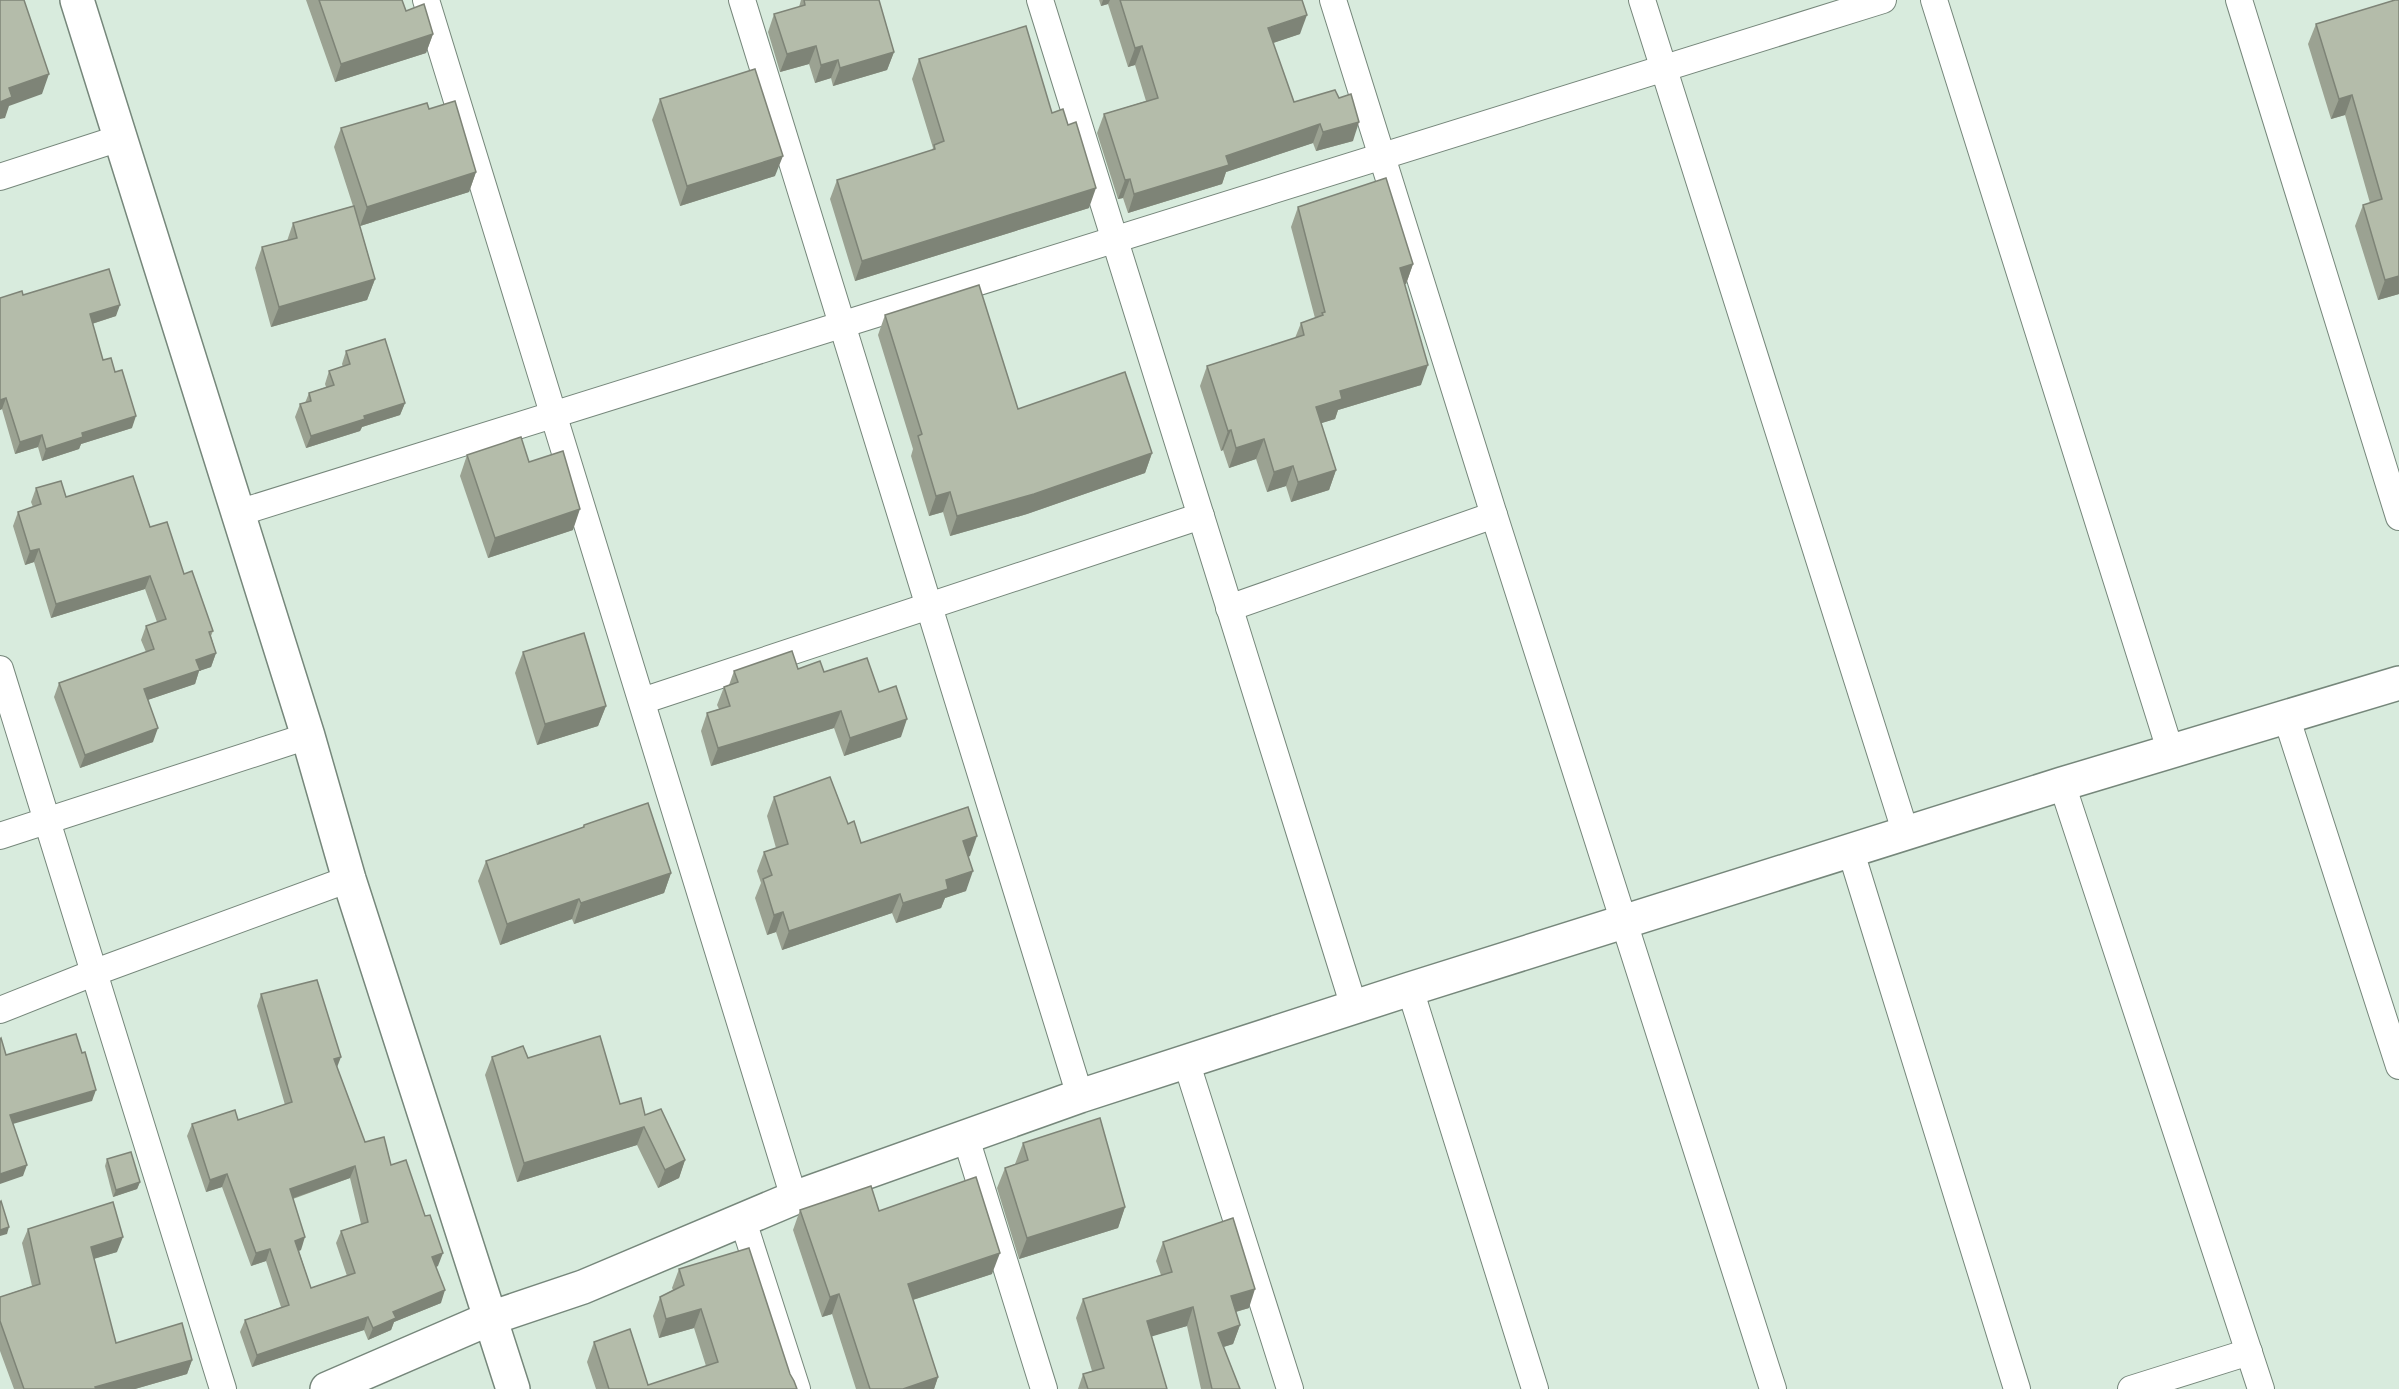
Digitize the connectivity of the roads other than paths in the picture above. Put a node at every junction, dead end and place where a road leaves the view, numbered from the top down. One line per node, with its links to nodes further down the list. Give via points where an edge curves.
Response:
1 (77, 0): 11 (street)
2 (426, 0): 16 (street)
3 (742, 0): 15 (street)
4 (1040, 0): 14 (street)
5 (1333, 0): 12 (street)
6 (1642, 0): 10 (street)
7 (1884, 0): 10 (street)
8 (1934, 0): 28 (street)
9 (2239, 0): 20 (street)
10 (1664, 68): 12 (street); 31 (street)
11 (120, 138): 13 (street); 17 (street)
12 (1381, 157): 14 (street); 18 (street)
13 (0, 177)
14 (1115, 240): 15 (street); 19 (street)
15 (843, 325): 16 (street); 21 (street)
16 (553, 415): 17 (street); 25 (street)
17 (238, 513): 27 (street)
18 (1494, 515): 22 (street); 35 (street)
19 (1201, 516): 21 (street); 22 (street)
20 (2399, 517)
21 (929, 607): 25 (street); 42 (street)
22 (1229, 608): 38 (street)
23 (0, 669): 30 (street)
24 (2399, 683): 26 (street)
25 (642, 701): 44 (street)
26 (2286, 716): 28 (street); 41 (street)
27 (308, 736): 30 (street); 34 (street)
28 (2171, 753): 29 (street)
29 (2062, 784): 31 (street); 47 (street)
30 (48, 821): 32 (street); 36 (street)
31 (1906, 834): 33 (street)
32 (0, 836)
33 (1851, 852): 35 (street); 56 (street)
34 (350, 879): 36 (street); 46 (street)
35 (1626, 922): 37 (street); 55 (street)
36 (93, 973): 39 (street); 48 (street)
37 (1410, 989): 38 (street); 54 (street)
38 (1354, 1007): 40 (street)
39 (0, 1010)
40 (1186, 1061): 42 (street); 53 (street)
41 (2399, 1066)
42 (1080, 1096): 43 (street)
43 (966, 1138): 44 (street); 52 (street)
44 (794, 1198): 45 (street)
45 (743, 1221): 46 (street, via 583,1287); 51 (street)
46 (491, 1318): 49 (street); 50 (street)
47 (2249, 1352): 57 (street); 58 (street)
48 (223, 1389)
49 (327, 1389)
50 (513, 1389)
51 (797, 1389)
52 (1044, 1389)
53 (1290, 1389)
54 (1535, 1389)
55 (1773, 1389)
56 (2017, 1389)
57 (2131, 1389)
58 (2261, 1389)

